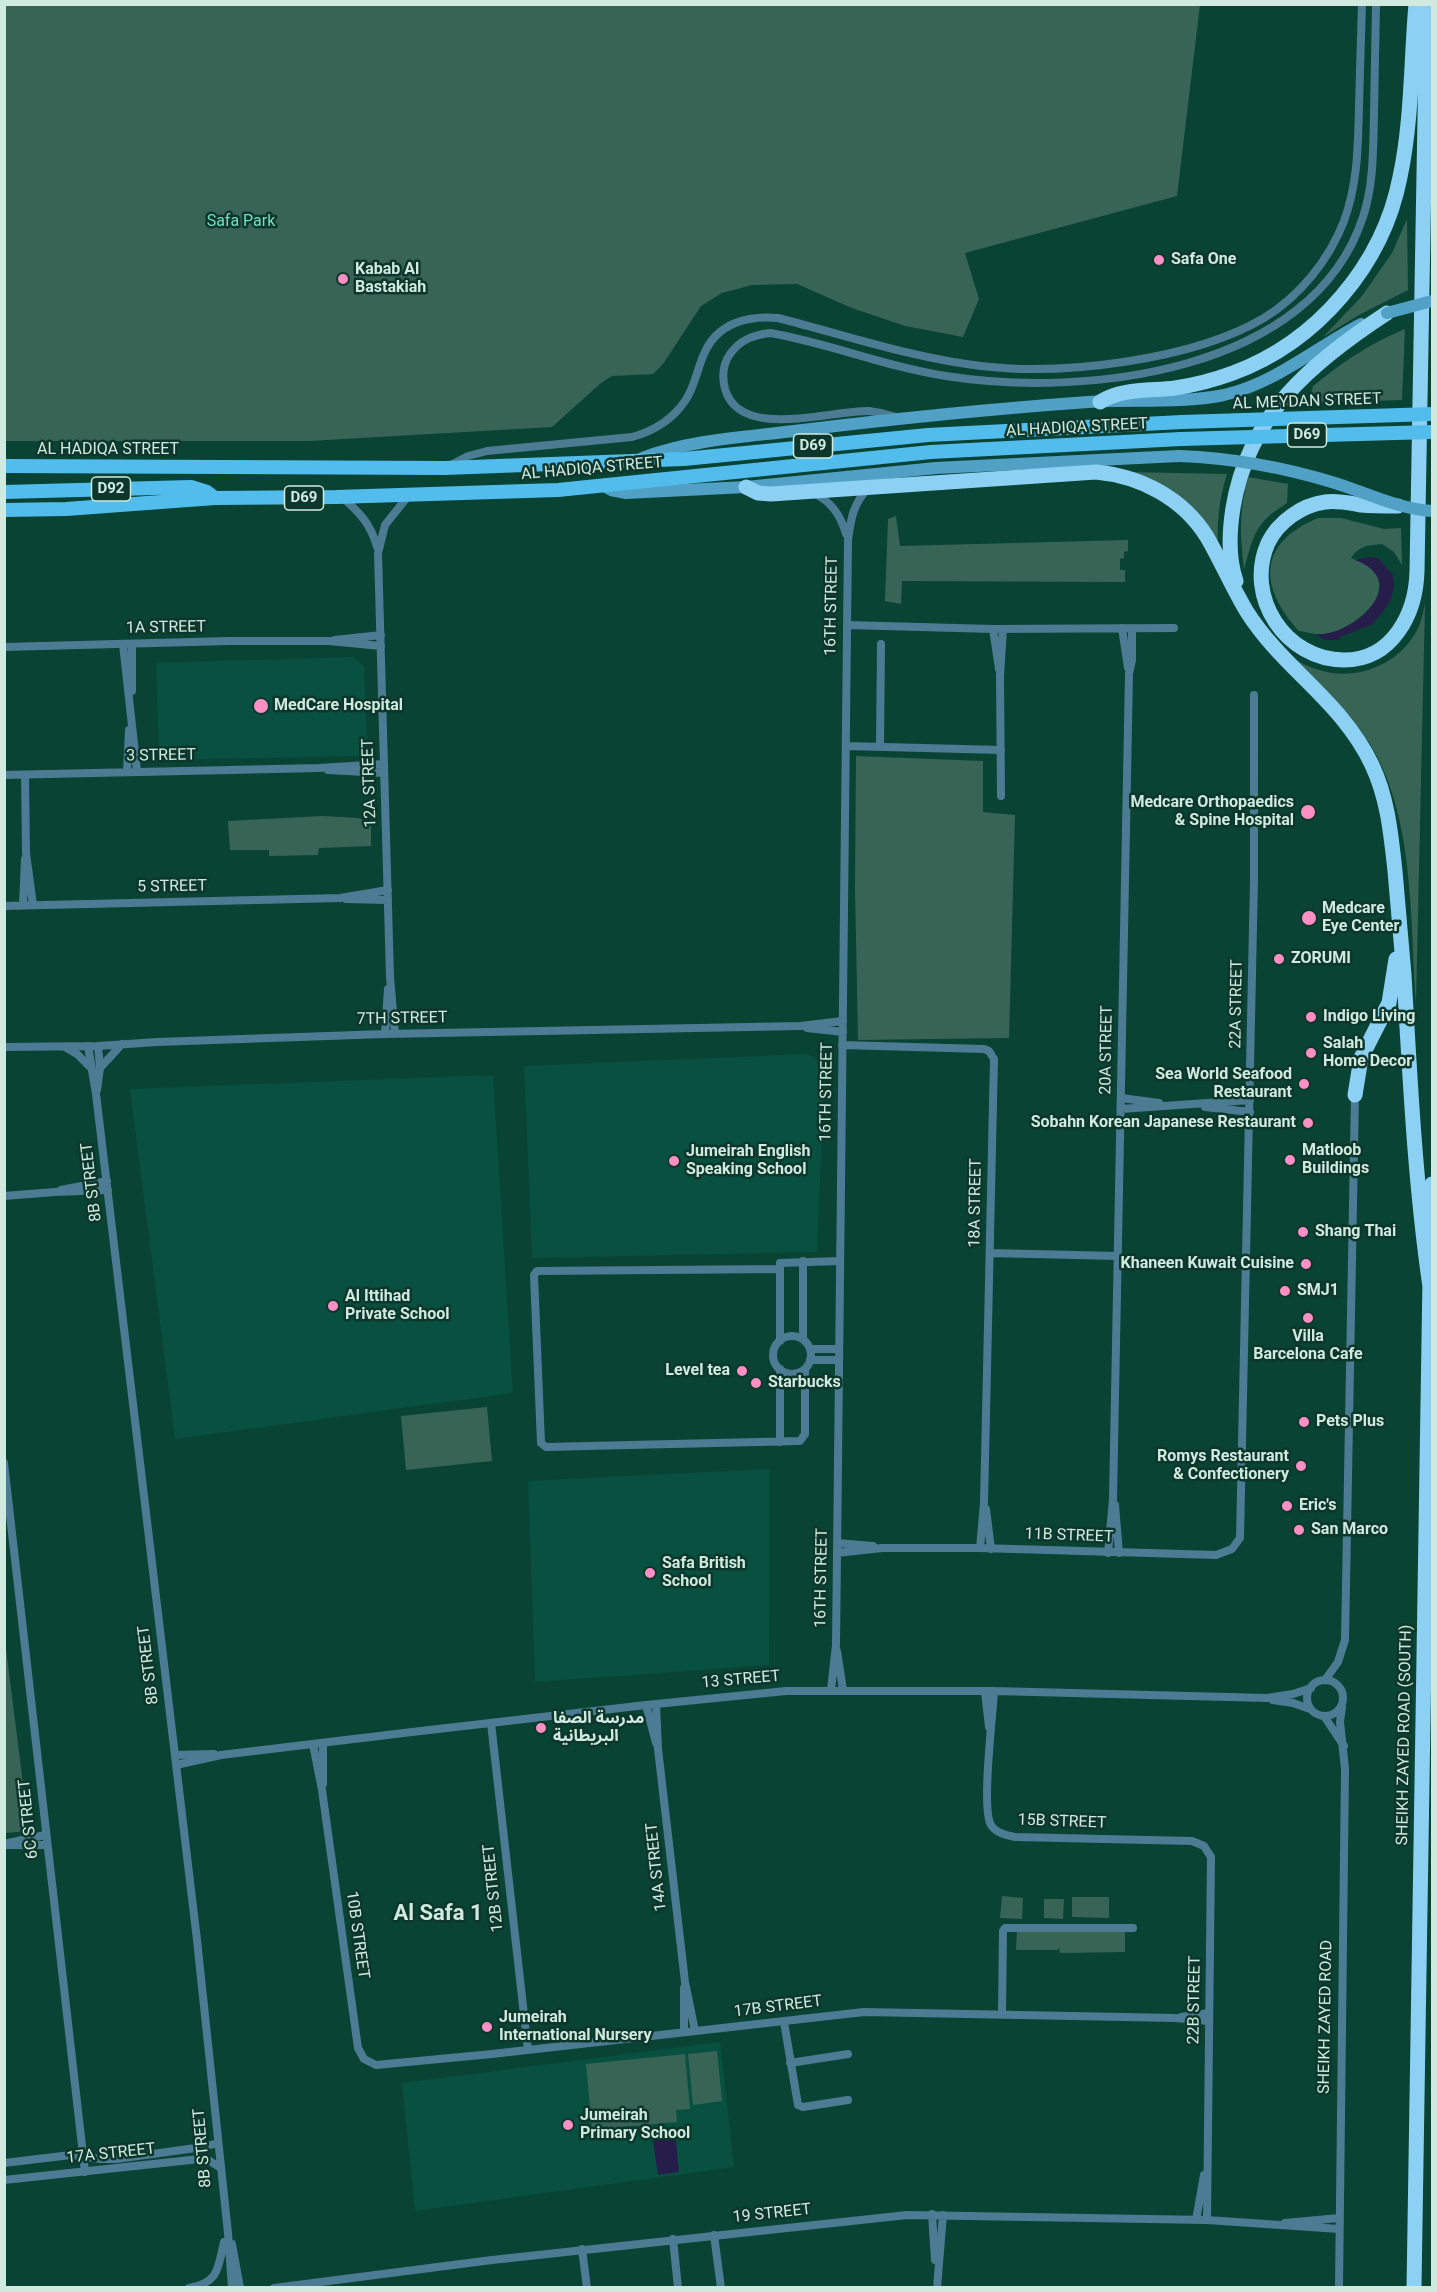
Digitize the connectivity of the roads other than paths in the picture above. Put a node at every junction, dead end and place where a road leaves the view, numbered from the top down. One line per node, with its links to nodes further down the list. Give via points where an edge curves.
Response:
1 (1362, 4): 15 (street, via 1357,165 1349,207 1326,257 1289,300 1265,317 1200,345 1130,360 1056,369 951,362 778,318 747,318 733,323 710,342 685,402 649,432 487,451)
2 (1376, 4): 9 (street, via 1372,169 1364,215 1339,266 1296,312 1270,330 1196,361 1131,375 1054,383 991,382 945,376 770,333 736,346 724,367 726,392 750,416 770,419 869,411)
3 (1416, 4): 7 (highway, via 1400,178 1377,245 1347,290 1302,334 1254,364 1197,383 1119,394)
4 (1427, 4): 24 (highway, via 1418,560 1414,599 1395,636 1372,653 1344,660 1295,642 1269,612 1260,587 1264,554 1276,532 1294,514 1324,502)
5 (1432, 301): 6 (main road, bridge)
6 (1387, 313): 7 (main road, via 1346,332 1272,378 1241,390 1191,399); 29 (highway, via 1339,346 1295,384 1271,413 1252,446 1234,499 1230,536 1234,576)
7 (1100, 402): 9 (main road)
8 (1432, 414): 10 (main road, AL MEYDAN STREET / D69, bridge)
9 (899, 418): 13 (main road, via 694,445)
10 (1182, 422): 13 (main road, AL HADIQA STREET / D69, via 928,435)
11 (1432, 432): 12 (main road, AL MEYDAN STREET / D69, bridge)
12 (1181, 439): 16 (main road, AL HADIQA STREET / D69, via 931,452)
13 (634, 461): 15 (main road, AL HADIQA STREET / D69)
14 (5, 467): 15 (main road, AL HADIQA STREET / D69)
15 (445, 468)
16 (603, 485): 17 (main road, via 626,493); 21 (main road, AL HADIQA STREET / D69, via 510,493)
17 (746, 487): 20 (highway, via 771,495); 24 (main road, bridge, via 936,468 1179,456 1293,470)
18 (870, 487): 20 (highway); 27 (street, 16TH STREET, via 853,509); 29 (highway, via 1080,472 1128,477 1164,495 1195,521)
19 (4, 492): 23 (main road, D92, via 191,487)
20 (811, 492): 27 (street, 16TH STREET, via 836,510)
21 (409, 495): 22 (main road, AL HADIQA STREET / D69); 28 (street, 12A STREET, via 385,525)
22 (342, 497): 23 (main road, AL HADIQA STREET / D69); 28 (street, 12A STREET, via 370,527)
23 (215, 498): 25 (main road, AL HADIQA STREET / D69)
24 (1398, 506): 26 (main road, bridge)
25 (4, 510)
26 (1432, 511)
27 (848, 540): 30 (street, 16TH STREET)
28 (378, 553): 36 (street, 12A STREET)
29 (1247, 612): 64 (highway, via 1280,654 1338,711 1365,751 1380,786 1389,823)
30 (847, 625): 34 (street); 48 (street, 16TH STREET)
31 (1122, 628): 32 (street); 35 (street); 43 (street, 20A STREET)
32 (1132, 628): 33 (street); 43 (street, 20A STREET)
33 (1174, 628)
34 (993, 629): 35 (street); 44 (street)
35 (1003, 629): 44 (street)
36 (381, 635): 37 (street, 1A STREET); 41 (street, 12A STREET)
37 (329, 641): 39 (street, 1A STREET); 41 (street, 1A STREET)
38 (123, 644): 39 (street, 1A STREET); 42 (street, 1A STREET); 46 (street)
39 (132, 644): 46 (street)
40 (881, 644): 49 (street)
41 (381, 646): 51 (street, 12A STREET)
42 (4, 647)
43 (1129, 674): 79 (street, 20A STREET)
44 (1000, 676): 50 (street)
45 (1254, 695): 80 (street, 22A STREET)
46 (130, 698): 47 (street)
47 (130, 724): 52 (street); 53 (street)
48 (846, 746): 49 (street); 66 (street, 16TH STREET)
49 (880, 747): 50 (street)
50 (1001, 750): 56 (street)
51 (384, 768): 53 (street, 3 STREET); 58 (street, 12A STREET)
52 (127, 771): 53 (street, 3 STREET); 54 (street, 3 STREET)
53 (137, 771)
54 (25, 775): 55 (street, 3 STREET); 57 (street)
55 (4, 776)
56 (1001, 796)
57 (26, 853): 61 (street); 62 (street)
58 (388, 890): 59 (street, 5 STREET); 60 (street, 12A STREET)
59 (340, 898): 60 (street, 5 STREET); 62 (street, 5 STREET)
60 (388, 900): 65 (street, 12A STREET)
61 (23, 905): 62 (street, 5 STREET); 63 (street, 5 STREET)
62 (33, 905)
63 (4, 906)
64 (1400, 921): 78 (highway, via 1391,994 1361,1058); 95 (highway, via 1418,1186)
65 (390, 976): 69 (street, 12A STREET); 70 (street, 12A STREET)
66 (843, 1021): 67 (street, 7TH STREET); 68 (street, 16TH STREET)
67 (800, 1026): 68 (street, 7TH STREET); 70 (street, 7TH STREET)
68 (843, 1032): 72 (street, 16TH STREET)
69 (385, 1034): 70 (street, 7TH STREET); 71 (street, 7TH STREET)
70 (396, 1034)
71 (123, 1044): 74 (street, 7TH STREET); 77 (street)
72 (842, 1045): 90 (street, 18A STREET, via 984,1049 992,1055); 92 (street, 16TH STREET)
73 (88, 1046): 74 (street, 7TH STREET); 76 (street, 7TH STREET); 77 (street, 8B STREET)
74 (98, 1046): 77 (street, 8B STREET)
75 (4, 1047): 76 (street, 7TH STREET)
76 (65, 1047): 77 (street)
77 (95, 1067): 85 (street, 8B STREET)
78 (1354, 1095): 119 (street, via 1345,1640 1338,1662)
79 (1121, 1098): 81 (street); 83 (street, 20A STREET)
80 (1250, 1100): 82 (street); 84 (street, 22A STREET)
81 (1166, 1105): 82 (street); 83 (street)
82 (1198, 1105): 84 (street)
83 (1121, 1109): 91 (street, 20A STREET)
84 (1250, 1112): 110 (street, 22A STREET)
85 (107, 1181): 87 (street); 88 (street, 8B STREET)
86 (1432, 1184): 95 (highway, SHEIKH ZAYED ROAD (SOUTH))
87 (55, 1191): 88 (street); 89 (street)
88 (108, 1191): 135 (street, 8B STREET)
89 (4, 1196)
90 (990, 1254): 91 (street); 107 (street, 18A STREET)
91 (1118, 1256): 106 (street, 20A STREET)
92 (840, 1261): 93 (street); 99 (street, 16TH STREET)
93 (803, 1262): 94 (street, via 783,1262); 96 (street)
94 (779, 1269): 97 (street); 104 (street, via 539,1270 534,1275 543,1446)
95 (1430, 1287): 183 (highway, SHEIKH ZAYED ROAD (SOUTH))
96 (803, 1339): 97 (street, via 789,1336); 98 (street)
97 (780, 1341): 102 (street, via 774,1355)
98 (810, 1349): 99 (street); 100 (street)
99 (839, 1349): 101 (street, 16TH STREET)
100 (810, 1360): 101 (street); 103 (street)
101 (839, 1360): 111 (street, 16TH STREET)
102 (780, 1369): 103 (street, via 790,1373); 104 (street)
103 (805, 1369): 104 (street, via 804,1437 798,1442)
104 (780, 1442)
105 (4, 1463): 108 (street, 6C STREET)
106 (1113, 1499): 116 (street, 20A STREET); 117 (street, 20A STREET)
107 (984, 1503): 113 (street, 18A STREET); 114 (street, 18A STREET)
108 (7, 1517): 109 (street, 6C STREET)
109 (8, 1528): 139 (street, 6C STREET)
110 (1242, 1530): 117 (street, 11B STREET, via 1232,1549 1216,1555)
111 (837, 1543): 112 (street, 11B STREET); 115 (street, 16TH STREET)
112 (882, 1548): 113 (street, 11B STREET); 115 (street, 11B STREET)
113 (980, 1548): 114 (street, 11B STREET)
114 (992, 1549): 116 (street, 11B STREET)
115 (837, 1552): 118 (street, 16TH STREET)
116 (1108, 1553): 117 (street, 11B STREET)
117 (1119, 1553)
118 (836, 1645): 121 (street, 16TH STREET); 122 (street, 16TH STREET)
119 (1325, 1680): 120 (street); 127 (street, via 1341,1688)
120 (1311, 1688): 124 (street); 128 (street, via 1307,1698)
121 (831, 1690): 122 (street, 13 STREET); 125 (street, 13 STREET)
122 (843, 1690): 123 (street, 13 STREET)
123 (990, 1691): 124 (street, 13 STREET); 140 (street, 15B STREET, via 988,1818 1001,1834)
124 (1267, 1698): 128 (street)
125 (656, 1704): 126 (street, 13 STREET); 134 (street, 14A STREET)
126 (646, 1705): 130 (street, 13 STREET); 134 (street, 14A STREET)
127 (1342, 1707): 129 (street, via 1331,1716); 133 (street, SHEIKH ZAYED ROAD)
128 (1310, 1709): 129 (street)
129 (1324, 1716): 133 (street)
130 (491, 1723): 131 (street, 13 STREET); 150 (street, 12B STREET)
131 (323, 1743): 132 (street, 13 STREET); 138 (street, 10B STREET)
132 (313, 1744): 136 (street, 13 STREET); 138 (street, 10B STREET)
133 (1344, 1746): 164 (street, SHEIKH ZAYED ROAD)
134 (658, 1749): 144 (street, 14A STREET)
135 (175, 1755): 136 (street, 13 STREET); 137 (street, 8B STREET)
136 (221, 1755): 137 (street, 13 STREET)
137 (176, 1765): 155 (street, 8B STREET)
138 (322, 1790): 153 (street, 10B STREET, via 358,2048 369,2063)
139 (45, 1835): 141 (street); 142 (street, 6C STREET)
140 (1192, 1841): 146 (street, 22B STREET, via 1204,1846 1212,1863)
141 (4, 1844): 142 (street)
142 (46, 1845): 156 (street, 6C STREET)
143 (1133, 1928): 145 (street, via 1005,1928)
144 (685, 1982): 148 (street, 14A STREET); 149 (street, 14A STREET)
145 (1002, 2014): 146 (street, 17B STREET); 147 (street, 17B STREET, via 879,2012)
146 (1209, 2017): 159 (street, 22B STREET)
147 (784, 2022): 148 (street, 17B STREET); 152 (street)
148 (695, 2031): 149 (street, 17B STREET)
149 (684, 2032): 150 (street, 17B STREET)
150 (528, 2050): 153 (street, 17B STREET)
151 (848, 2054): 152 (street)
152 (790, 2063): 154 (street, via 800,2106)
153 (387, 2065)
154 (848, 2100)
155 (218, 2143): 156 (street, 17A STREET, via 116,2159); 158 (street, 8B STREET)
156 (84, 2157): 157 (street, 17A STREET, via 70,2155); 160 (street, 6C STREET)
157 (4, 2163)
158 (219, 2167): 160 (street, 17A STREET, via 200,2159); 169 (street, 8B STREET)
159 (1206, 2169): 165 (street, 22B STREET); 166 (street, 22B STREET)
160 (85, 2172): 161 (street, 17A STREET)
161 (4, 2180)
162 (932, 2214): 163 (street, 19 STREET); 170 (street, 19 STREET); 173 (street)
163 (943, 2215): 165 (street, 19 STREET); 173 (street)
164 (1340, 2218): 167 (street, 19 STREET); 168 (street, SHEIKH ZAYED ROAD)
165 (1196, 2220): 166 (street, 19 STREET)
166 (1207, 2220): 167 (street, 19 STREET)
167 (1276, 2225): 168 (street, 19 STREET)
168 (1339, 2229): 182 (street, SHEIKH ZAYED ROAD)
169 (228, 2233): 174 (street, via 217,2271 206,2282); 175 (street, 8B STREET); 176 (street, 8B STREET)
170 (714, 2235): 171 (street, 19 STREET); 180 (street)
171 (673, 2239): 172 (street, 19 STREET); 179 (street)
172 (582, 2249): 177 (street, 19 STREET); 178 (street)
173 (937, 2266): 181 (street)
174 (189, 2288)
175 (232, 2288)
176 (240, 2288)
177 (273, 2288)
178 (587, 2288)
179 (678, 2288)
180 (721, 2288)
181 (937, 2288)
182 (1339, 2288)
183 (1414, 2288)

